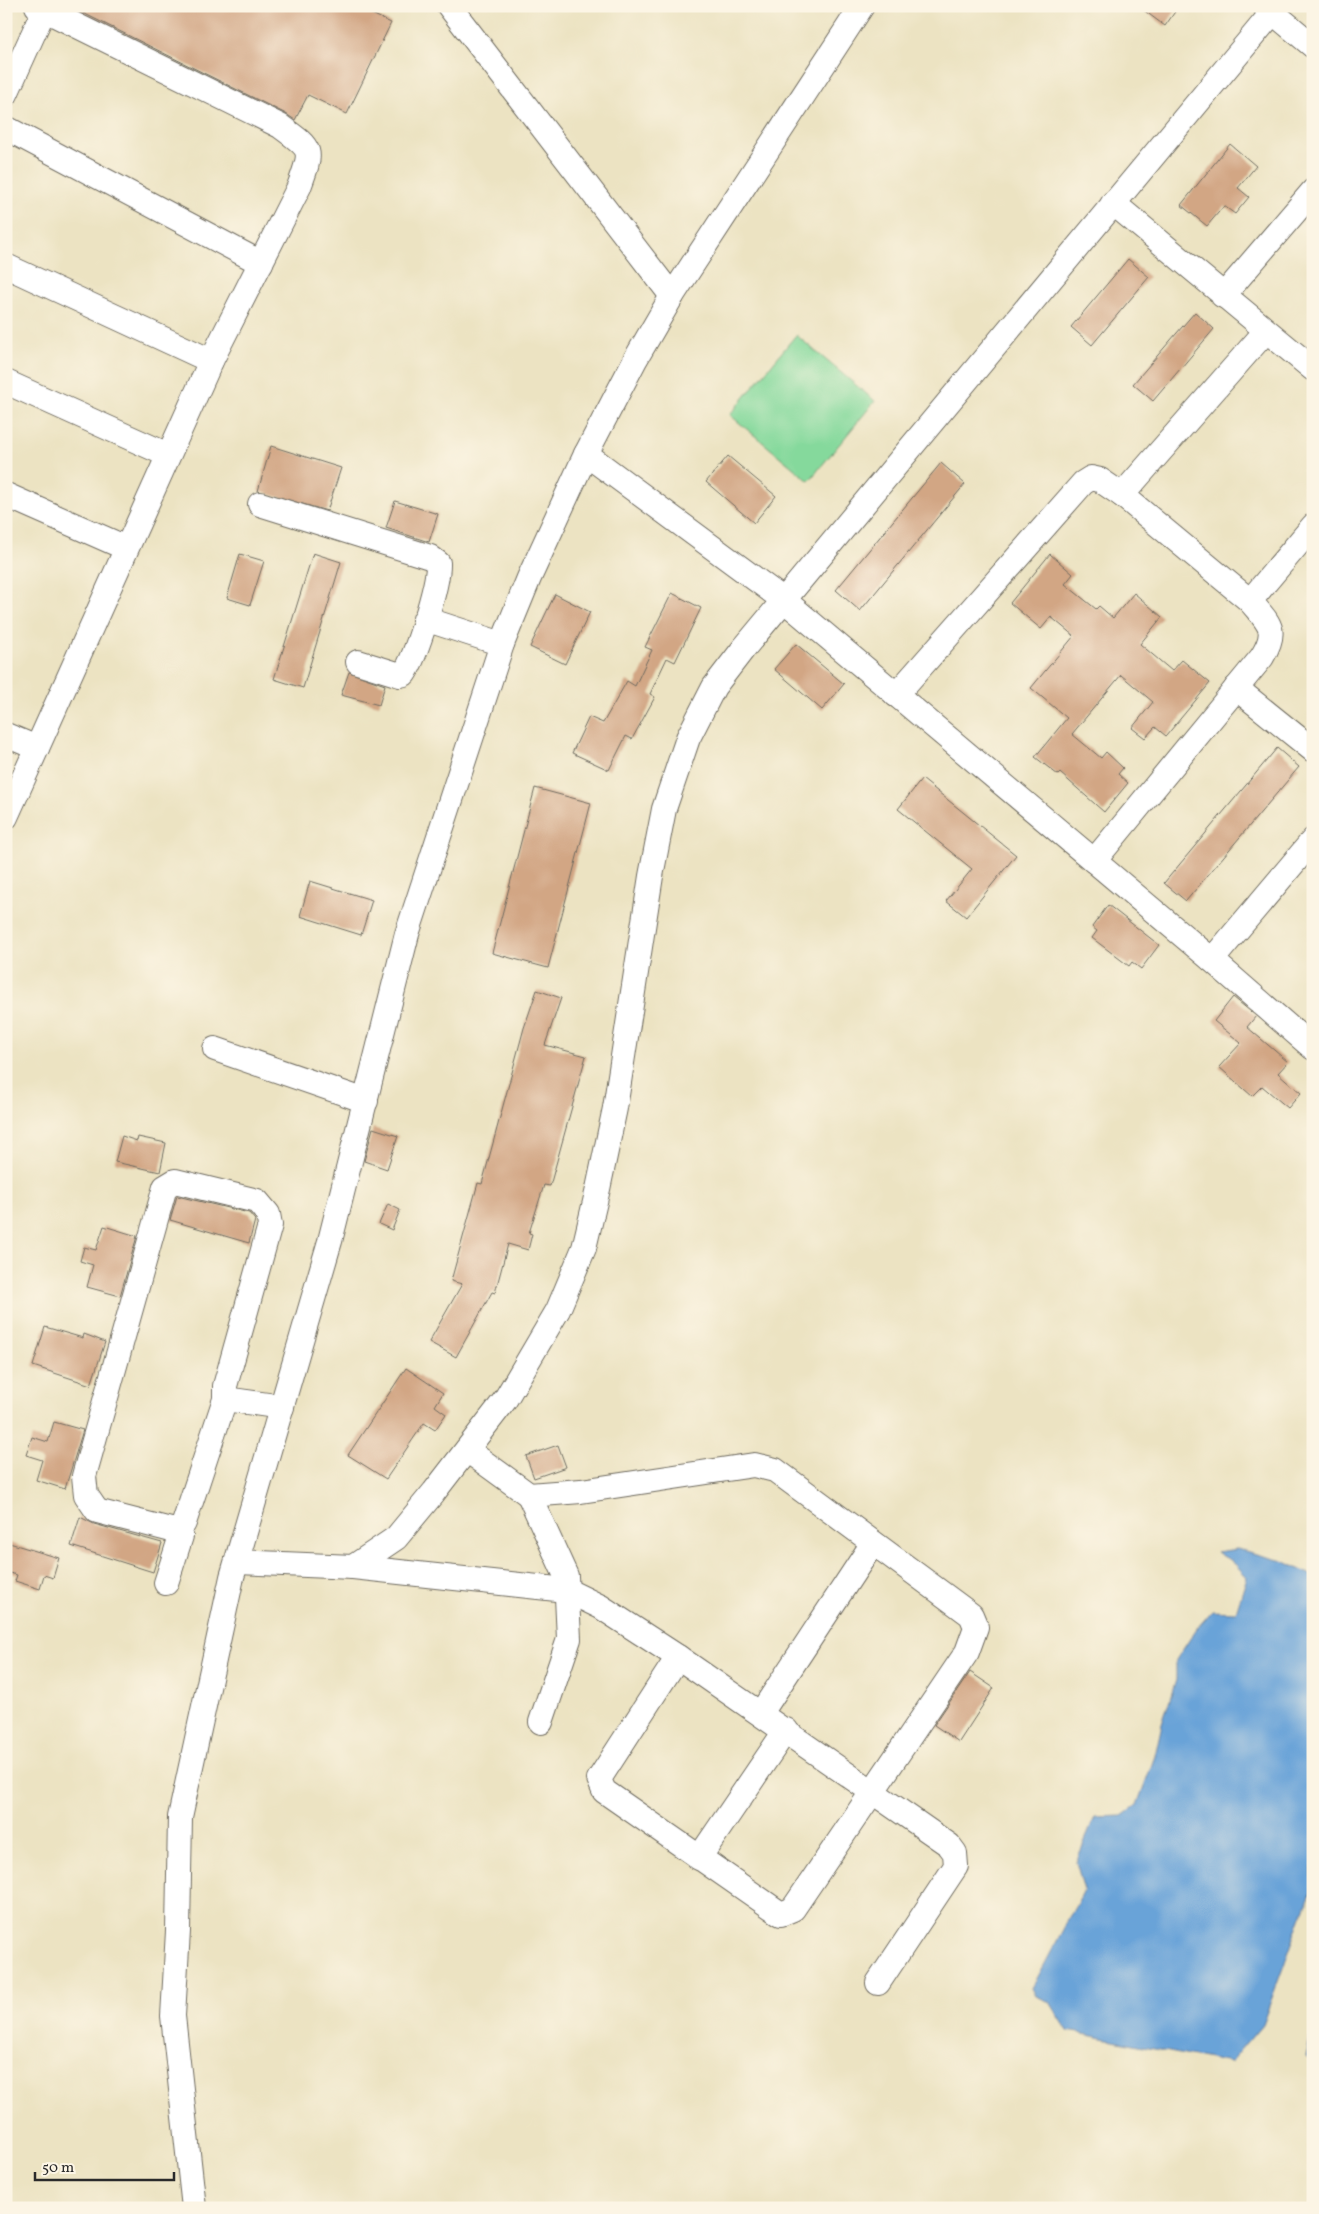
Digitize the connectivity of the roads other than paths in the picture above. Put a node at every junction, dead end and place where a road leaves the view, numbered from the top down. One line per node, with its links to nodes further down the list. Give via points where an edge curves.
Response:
1 (449, 6): 12 (street)
2 (862, 6): 12 (street)
3 (41, 8): 6 (street); 10 (street, via 280,126 304,143 309,160)
4 (1272, 8): 5 (street); 9 (street)
5 (1313, 46)
6 (6, 94)
7 (6, 128): 10 (street)
8 (1313, 192): 13 (street)
9 (1113, 203): 13 (street); 25 (street)
10 (261, 263): 15 (street)
11 (6, 266): 15 (street)
12 (672, 296): 18 (street)
13 (1223, 296): 14 (street)
14 (1266, 331): 16 (street); 21 (street)
15 (211, 361): 19 (street)
16 (1313, 369)
17 (6, 382): 19 (street)
18 (586, 454): 25 (street); 28 (street)
19 (168, 455): 24 (street)
20 (6, 495): 24 (street)
21 (1122, 495): 26 (street); 31 (street, via 1100,480 1091,478 1083,483)
22 (260, 504): 27 (street, via 430,557 438,563 438,572)
23 (1313, 526): 26 (street)
24 (126, 548): 33 (street)
25 (784, 601): 31 (street); 44 (street, via 714,688 688,738 664,809 615,1108 584,1248 558,1310 505,1400)
26 (1250, 601): 30 (street, via 1270,625 1271,642)
27 (425, 619): 28 (street); 29 (street, via 404,674)
28 (502, 644): 41 (street, via 407,934)
29 (358, 662)
30 (1236, 688): 34 (street); 37 (street)
31 (896, 695): 37 (street)
32 (6, 735): 33 (street)
33 (36, 748): 35 (street)
34 (1313, 750)
35 (6, 817)
36 (1313, 840): 38 (street)
37 (1094, 861): 38 (street)
38 (1212, 960): 39 (street)
39 (1313, 1048)
40 (215, 1049): 41 (street)
41 (366, 1101): 43 (street)
42 (225, 1399): 43 (street); 46 (street); 46 (street, via 225,1386 270,1225 268,1214 257,1201 175,1181 165,1187 84,1476 84,1487 97,1511 175,1531)
43 (282, 1407): 48 (street)
44 (467, 1450): 45 (street); 49 (street, via 396,1538)
45 (529, 1495): 47 (street, via 581,1491 754,1465 775,1470); 51 (street, via 566,1576)
46 (180, 1529): 50 (street, via 181,1536)
47 (873, 1543): 53 (street); 56 (street, via 971,1615 976,1627 967,1652)
48 (236, 1562): 49 (street); 59 (street, via 180,1817 173,2016)
49 (353, 1567): 51 (street)
50 (166, 1583)
51 (566, 1590): 52 (street, via 602,1607); 54 (street, via 569,1639)
52 (678, 1657): 53 (street); 57 (street, via 599,1779 604,1791)
53 (761, 1713): 55 (street)
54 (541, 1722)
55 (786, 1730): 56 (street); 57 (street)
56 (872, 1791): 57 (street, via 793,1909 781,1914); 58 (street, via 949,1845 955,1853 956,1866)
57 (700, 1858)
58 (878, 1983)
59 (194, 2208)

